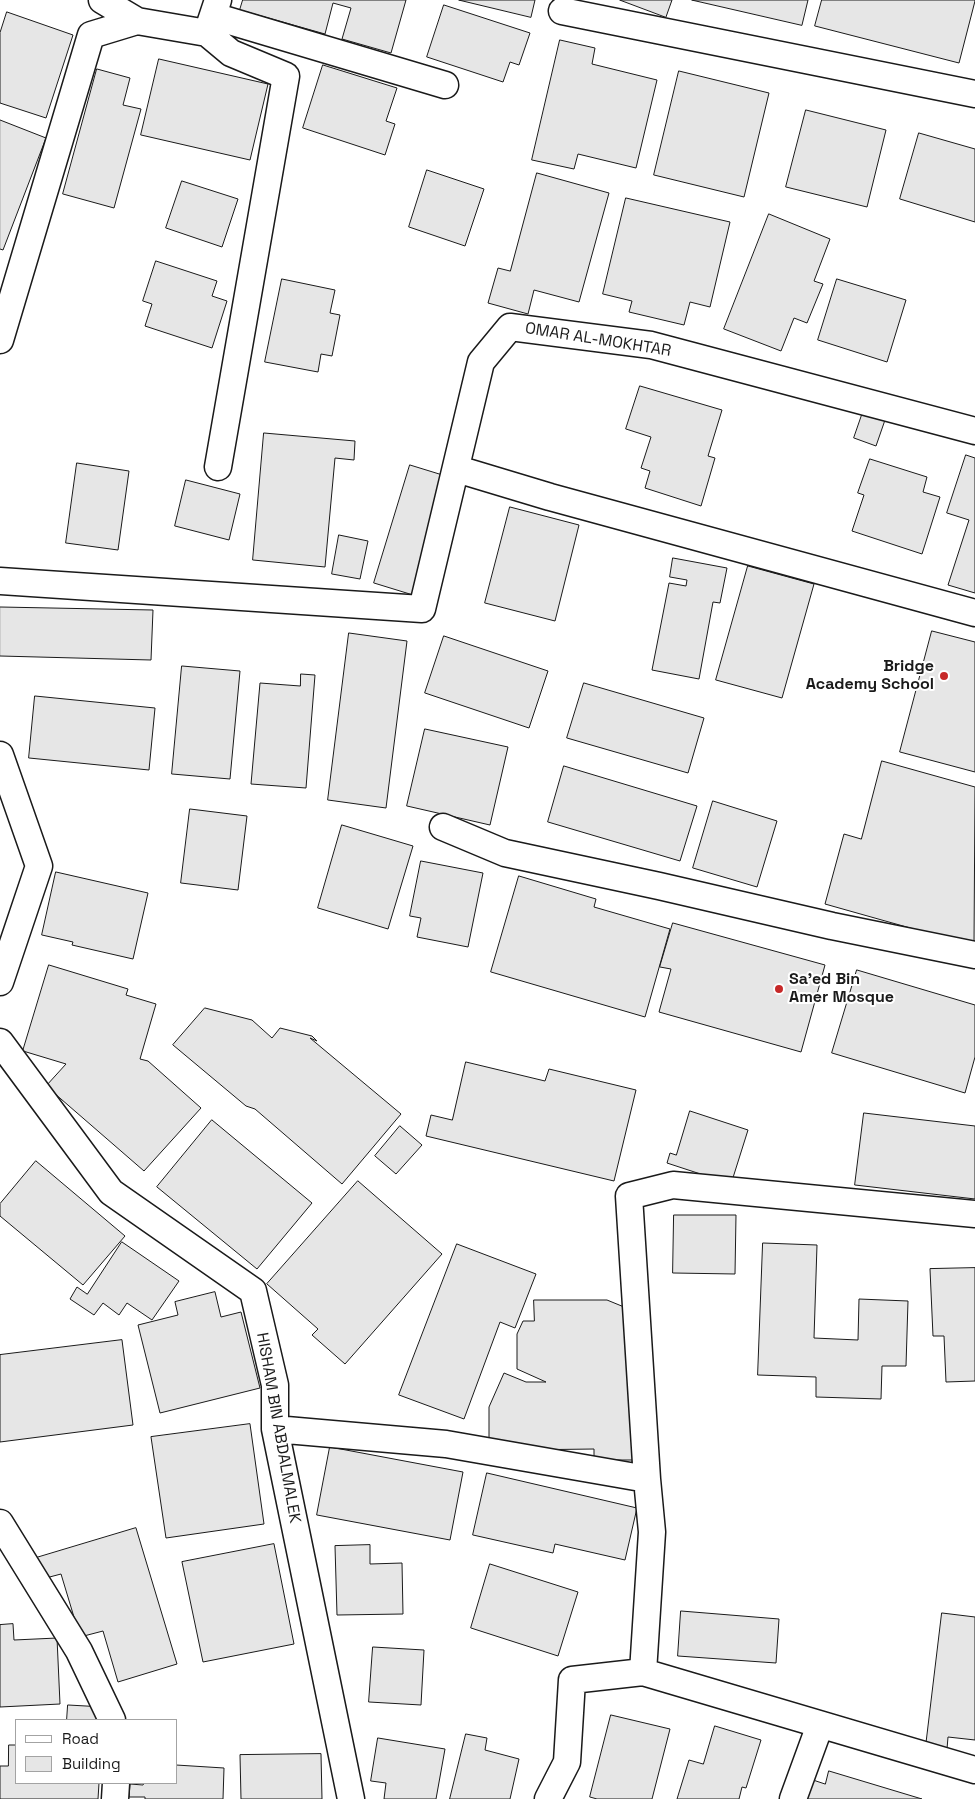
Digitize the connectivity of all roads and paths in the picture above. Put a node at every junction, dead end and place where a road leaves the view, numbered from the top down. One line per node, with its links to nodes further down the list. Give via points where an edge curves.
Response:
1 (102, 0): 4 (street)
2 (562, 11): 6 (street)
3 (212, 16): 4 (street); 5 (street); 9 (street, via 231,53 286,76)
4 (137, 21): 7 (street, via 91,35)
5 (445, 86)
6 (975, 94)
7 (0, 340)
8 (975, 431): 10 (street, OMAR AL-MOKHTAR, via 651,345 510,327 481,362)
9 (218, 468)
10 (457, 469): 11 (street, OMAR AL-MOKHTAR, via 422,609); 12 (street)
11 (0, 581)
12 (975, 613)
13 (0, 755): 16 (street, via 39,866)
14 (443, 827): 15 (street, via 505,853)
15 (975, 955)
16 (0, 982)
17 (0, 1042): 19 (street, HISHAM BIN ABDALMALEK, via 111,1192 253,1291 274,1385)
18 (975, 1214): 20 (street, via 673,1185 629,1196)
19 (275, 1428): 20 (street, via 446,1444); 28 (street, HISHAM BIN ABDALMALEK)
20 (647, 1480): 22 (street, via 652,1532)
21 (0, 1523): 23 (street, via 79,1651)
22 (643, 1672): 24 (street); 29 (street, via 572,1680 567,1762)
23 (112, 1719)
24 (820, 1725): 25 (street); 30 (street)
25 (975, 1770)
26 (116, 1784): 27 (street)
27 (115, 1799)
28 (351, 1799)
29 (548, 1799)
30 (793, 1799)

